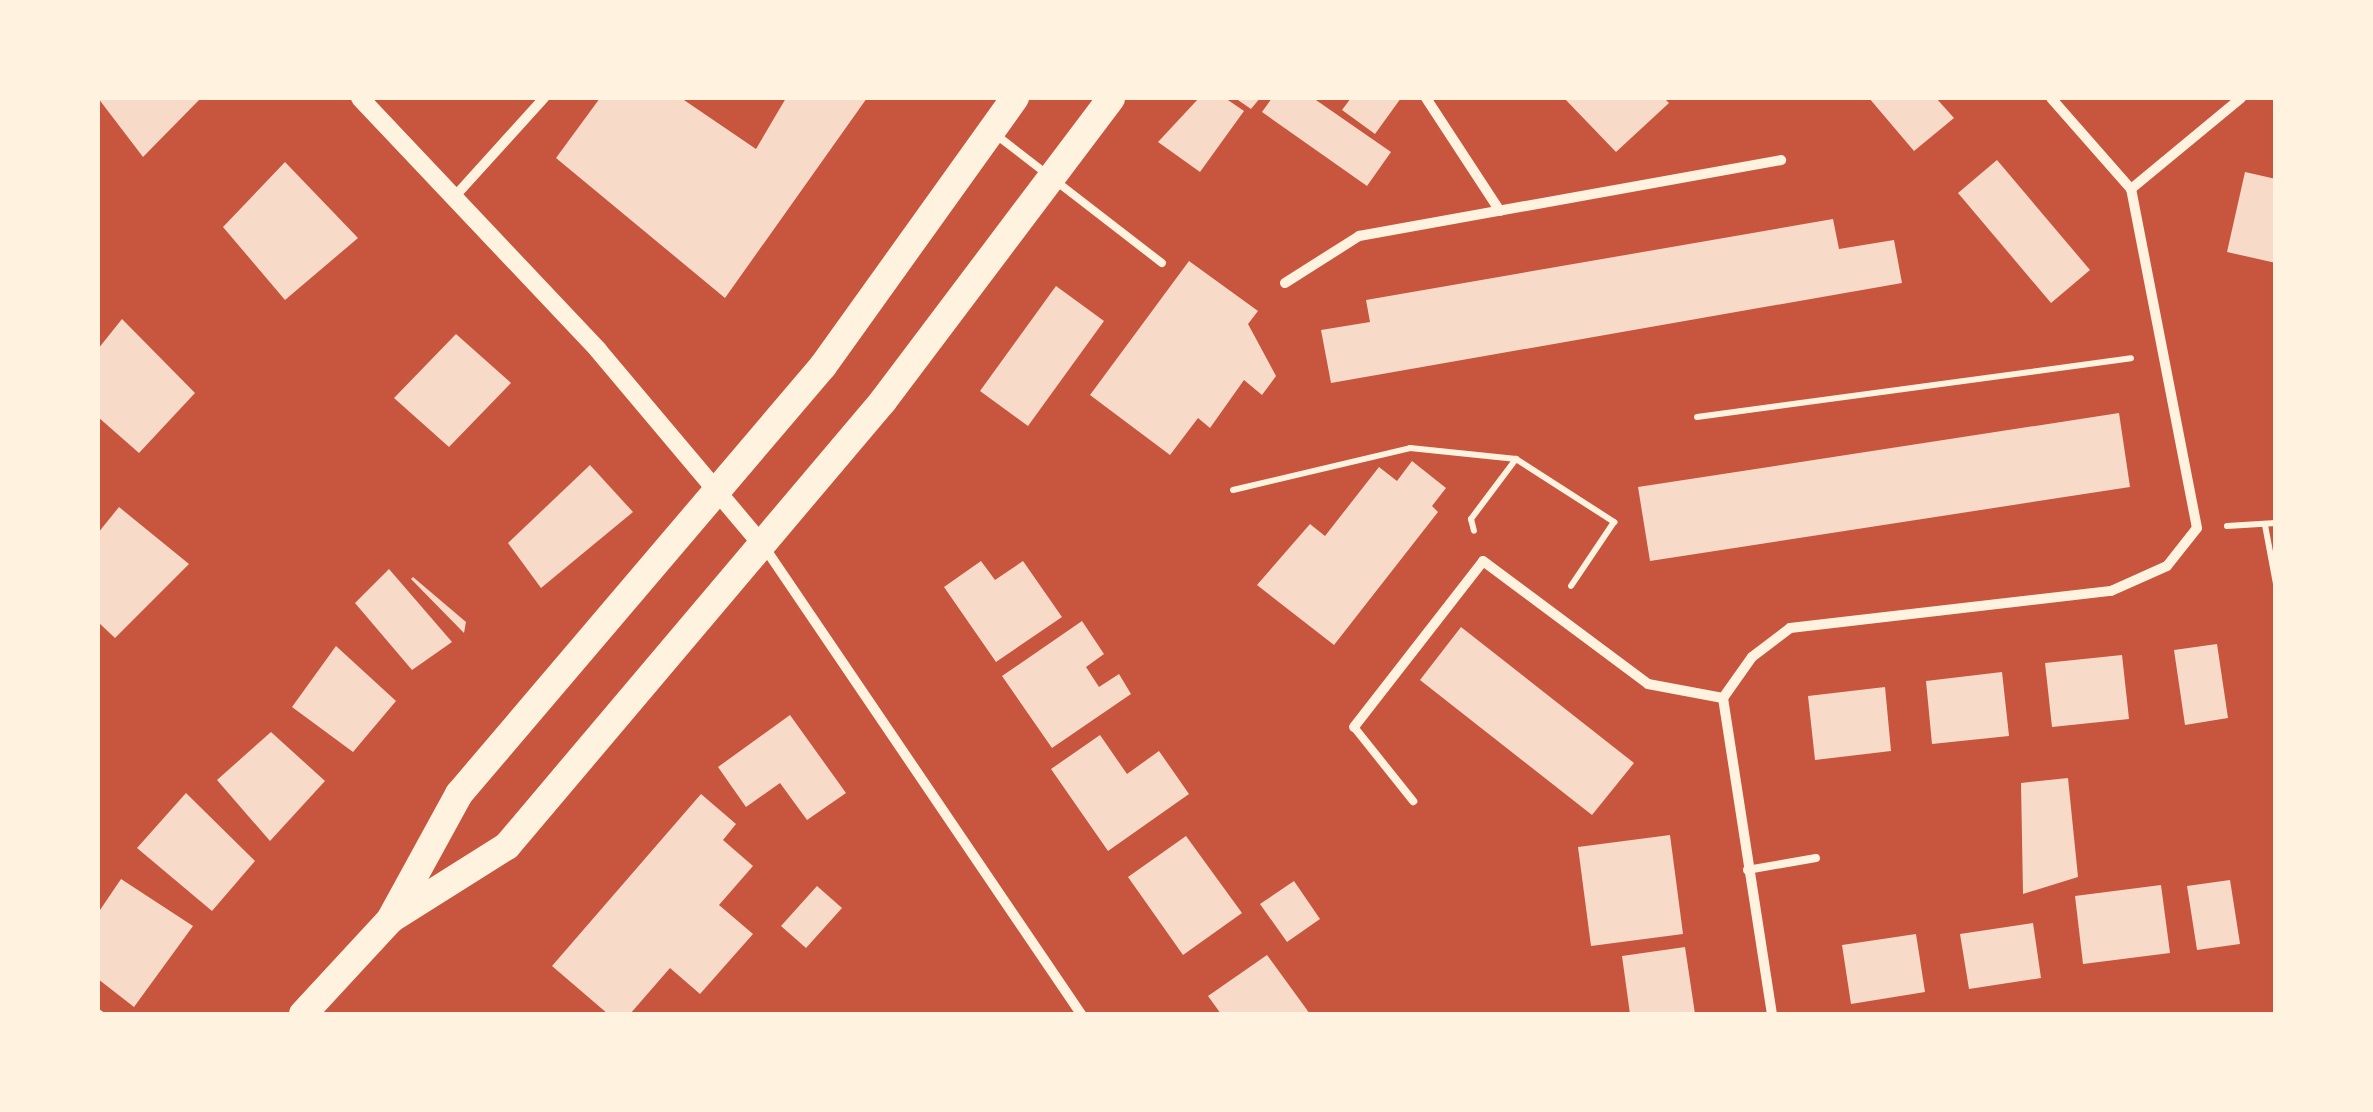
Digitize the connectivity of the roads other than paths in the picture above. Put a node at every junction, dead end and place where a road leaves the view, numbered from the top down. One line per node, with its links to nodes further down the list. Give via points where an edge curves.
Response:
1 (360, 98): 12 (street)
2 (544, 98): 12 (street)
3 (1015, 98): 8 (highway)
4 (1111, 98): 10 (highway)
5 (1426, 98): 13 (street)
6 (2051, 98): 11 (street)
7 (2241, 98): 11 (street)
8 (992, 131): 10 (lane); 16 (highway)
9 (1780, 160): 13 (street)
10 (1053, 174): 14 (lane); 17 (highway)
11 (2130, 189): 18 (street, via 2197,528 2167,566 2111,591 1790,628 1752,657)
12 (457, 194): 16 (street)
13 (1500, 211): 15 (street, via 1359,236)
14 (1162, 263)
15 (1285, 283)
16 (723, 489): 17 (street); 23 (highway, via 458,794)
17 (762, 544): 23 (highway, via 507,846); 25 (street)
18 (1723, 698): 19 (street, via 1648,684 1484,561); 22 (street)
19 (1354, 727): 20 (lane)
20 (1413, 801)
21 (1816, 858): 22 (lane)
22 (1746, 870): 26 (street)
23 (390, 920): 24 (highway)
24 (304, 1014)
25 (1082, 1014)
26 (1772, 1014)

